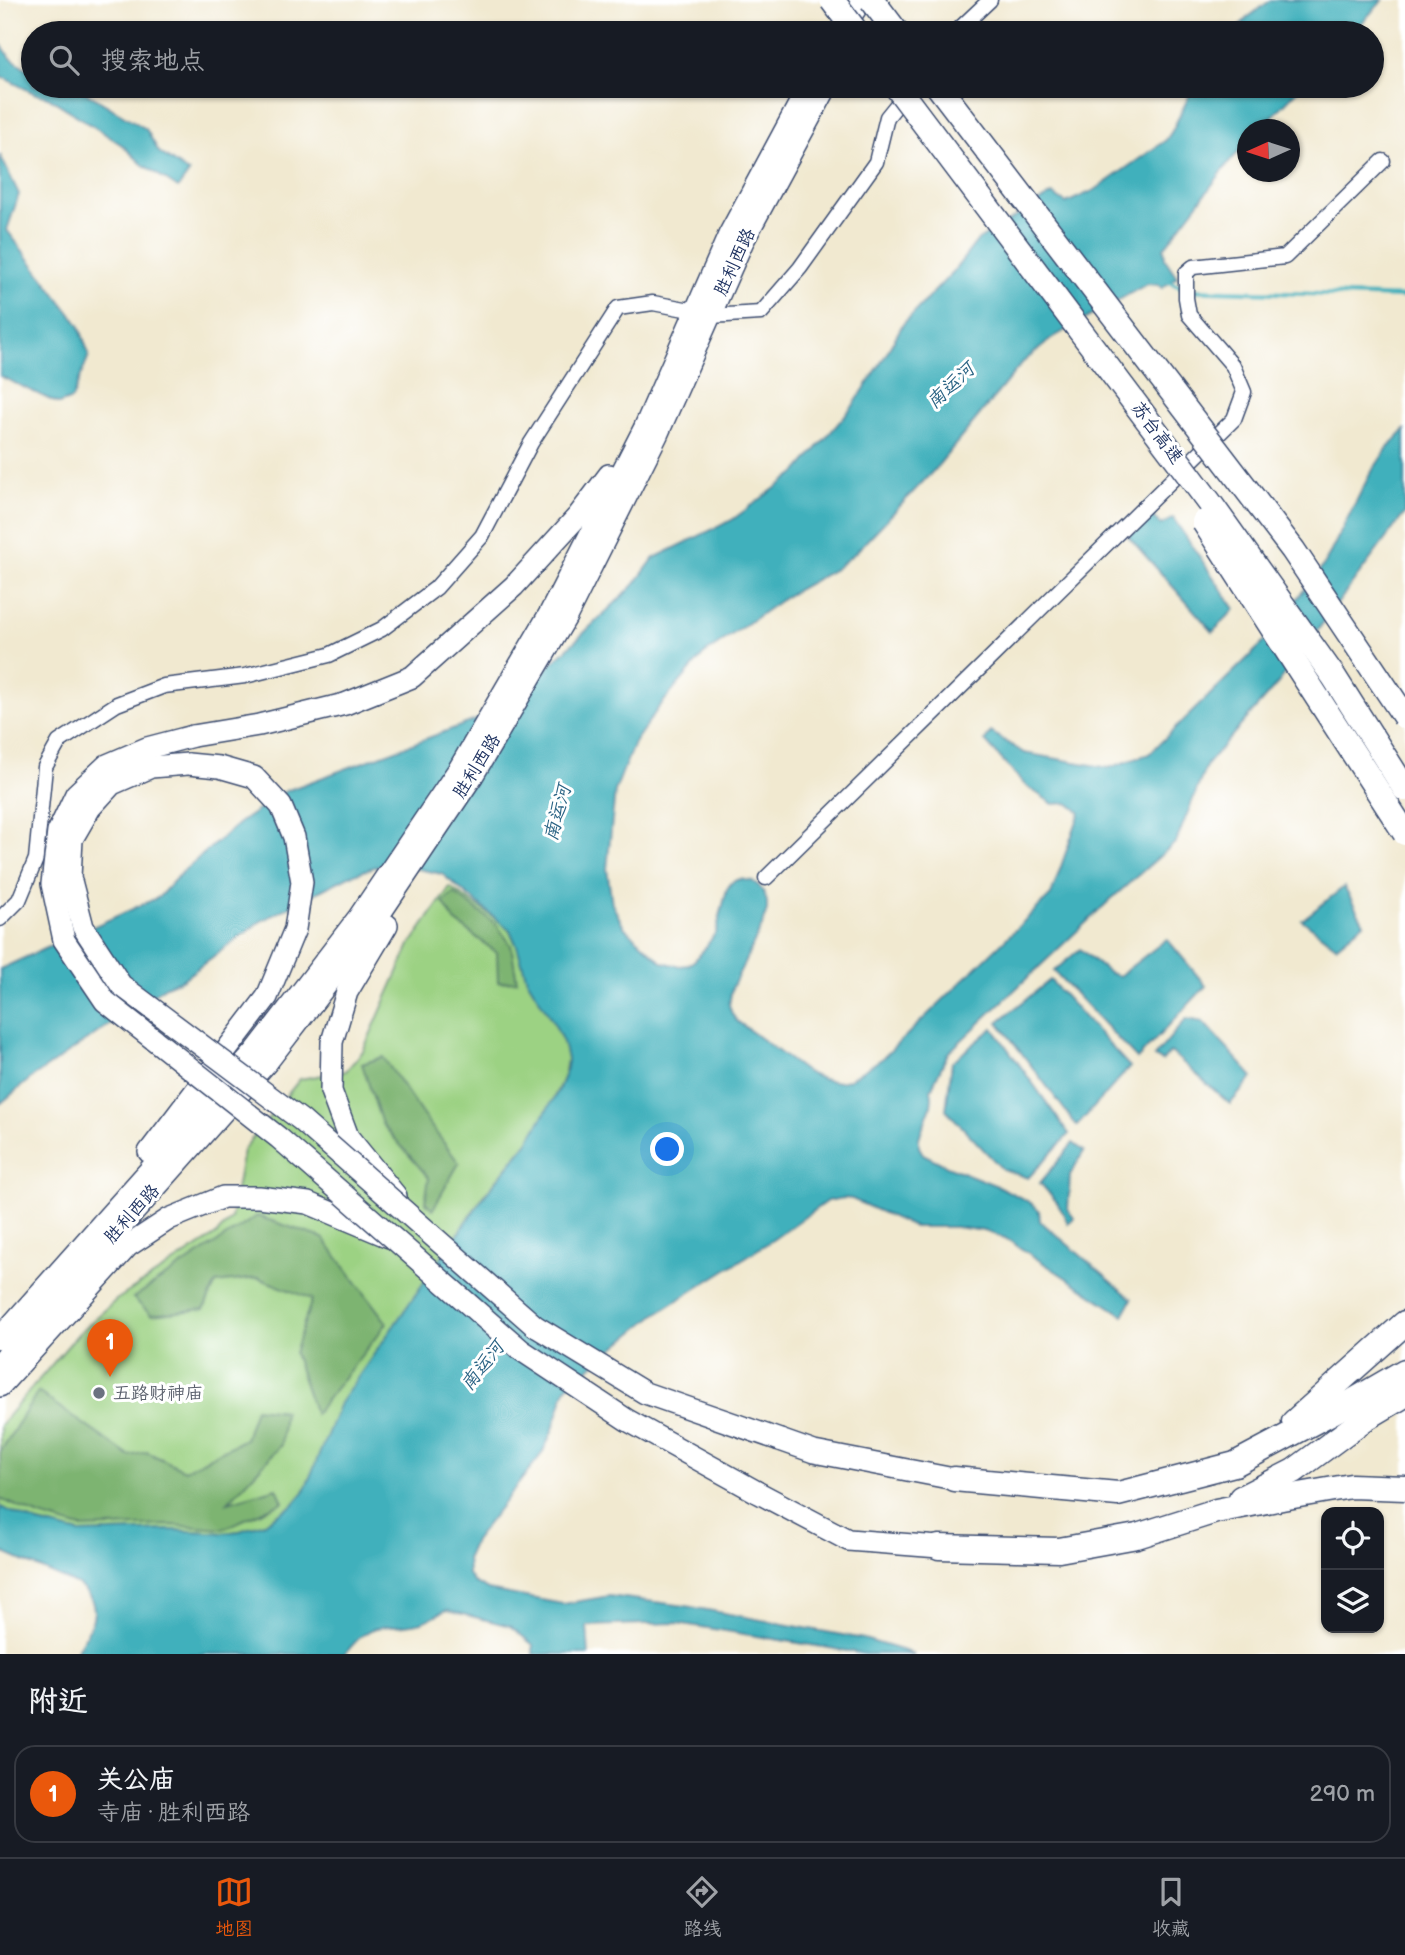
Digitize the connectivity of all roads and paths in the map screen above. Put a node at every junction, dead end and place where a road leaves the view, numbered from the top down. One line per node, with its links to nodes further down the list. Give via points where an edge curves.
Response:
1 (832, 0): 7 (highway, bridge)
2 (861, 0): 6 (main road)
3 (872, 0): 9 (highway, bridge)
4 (879, 0): 8 (main road)
5 (990, 0): 10 (street)
6 (848, 21)
7 (849, 21)
8 (866, 21)
9 (888, 21)
10 (968, 21)
11 (802, 98): 17 (main road, 胜利西路, via 729,235)
12 (820, 98): 17 (main road, 胜利西路)
13 (902, 98): 17 (street, via 887,117 876,162 800,268 761,313)
14 (906, 98): 18 (highway, 苏台高速, bridge)
15 (947, 98): 20 (highway, 苏台高速, bridge)
16 (1383, 160): 26 (street, via 1285,257 1193,267 1186,273 1189,315 1233,366 1244,392 1234,419)
17 (703, 313): 19 (main road, 胜利西路); 23 (main road, 胜利西路, via 657,435 566,617); 27 (street, via 653,303 618,308 531,443 482,536 436,588 382,629 328,655 244,676 164,686 117,704 59,742 45,767 36,859 19,900)
18 (1069, 316): 24 (highway, 苏台高速, bridge, via 1334,677); 25 (highway, bridge)
19 (644, 429): 29 (main road, bridge, via 578,516 514,586 412,677 345,704 193,736 107,765 76,794 58,832 52,884 64,940 105,1001 279,1138); 30 (main road, 胜利西路, via 550,613 466,757 359,917 256,1051)
20 (1293, 550): 21 (highway, bridge); 22 (highway, 苏台高速, bridge)
21 (1405, 702)
22 (1405, 717)
23 (473, 775): 28 (main road, bridge, via 347,992 332,1042 331,1091 348,1137); 33 (main road, 胜利西路, via 371,927 267,1062)
24 (1405, 789)
25 (1404, 830)
26 (766, 878)
27 (0, 919)
28 (416, 1221): 30 (main road, bridge, via 301,1120 121,985 83,928 70,877 72,839 90,808 112,784 151,767 188,764 254,776 281,806 294,837 302,882 295,929 267,997); 38 (main road, bridge, via 535,1326 645,1393 814,1452)
29 (395, 1240): 35 (main road, via 308,1203 223,1197 169,1219 128,1246); 41 (main road, bridge, via 521,1350 627,1420 848,1540)
30 (48, 1284): 32 (main road, 胜利西路)
31 (1405, 1323): 37 (highway)
32 (0, 1338)
33 (0, 1363)
34 (1405, 1371): 37 (highway)
35 (0, 1386)
36 (1405, 1395): 40 (highway, via 1294,1471)
37 (1262, 1450): 38 (highway, via 1235,1464 1118,1494)
38 (954, 1479)
39 (1405, 1488): 40 (highway, via 1351,1486)
40 (1216, 1511): 41 (highway, via 1137,1536 1059,1550)
41 (939, 1547)

